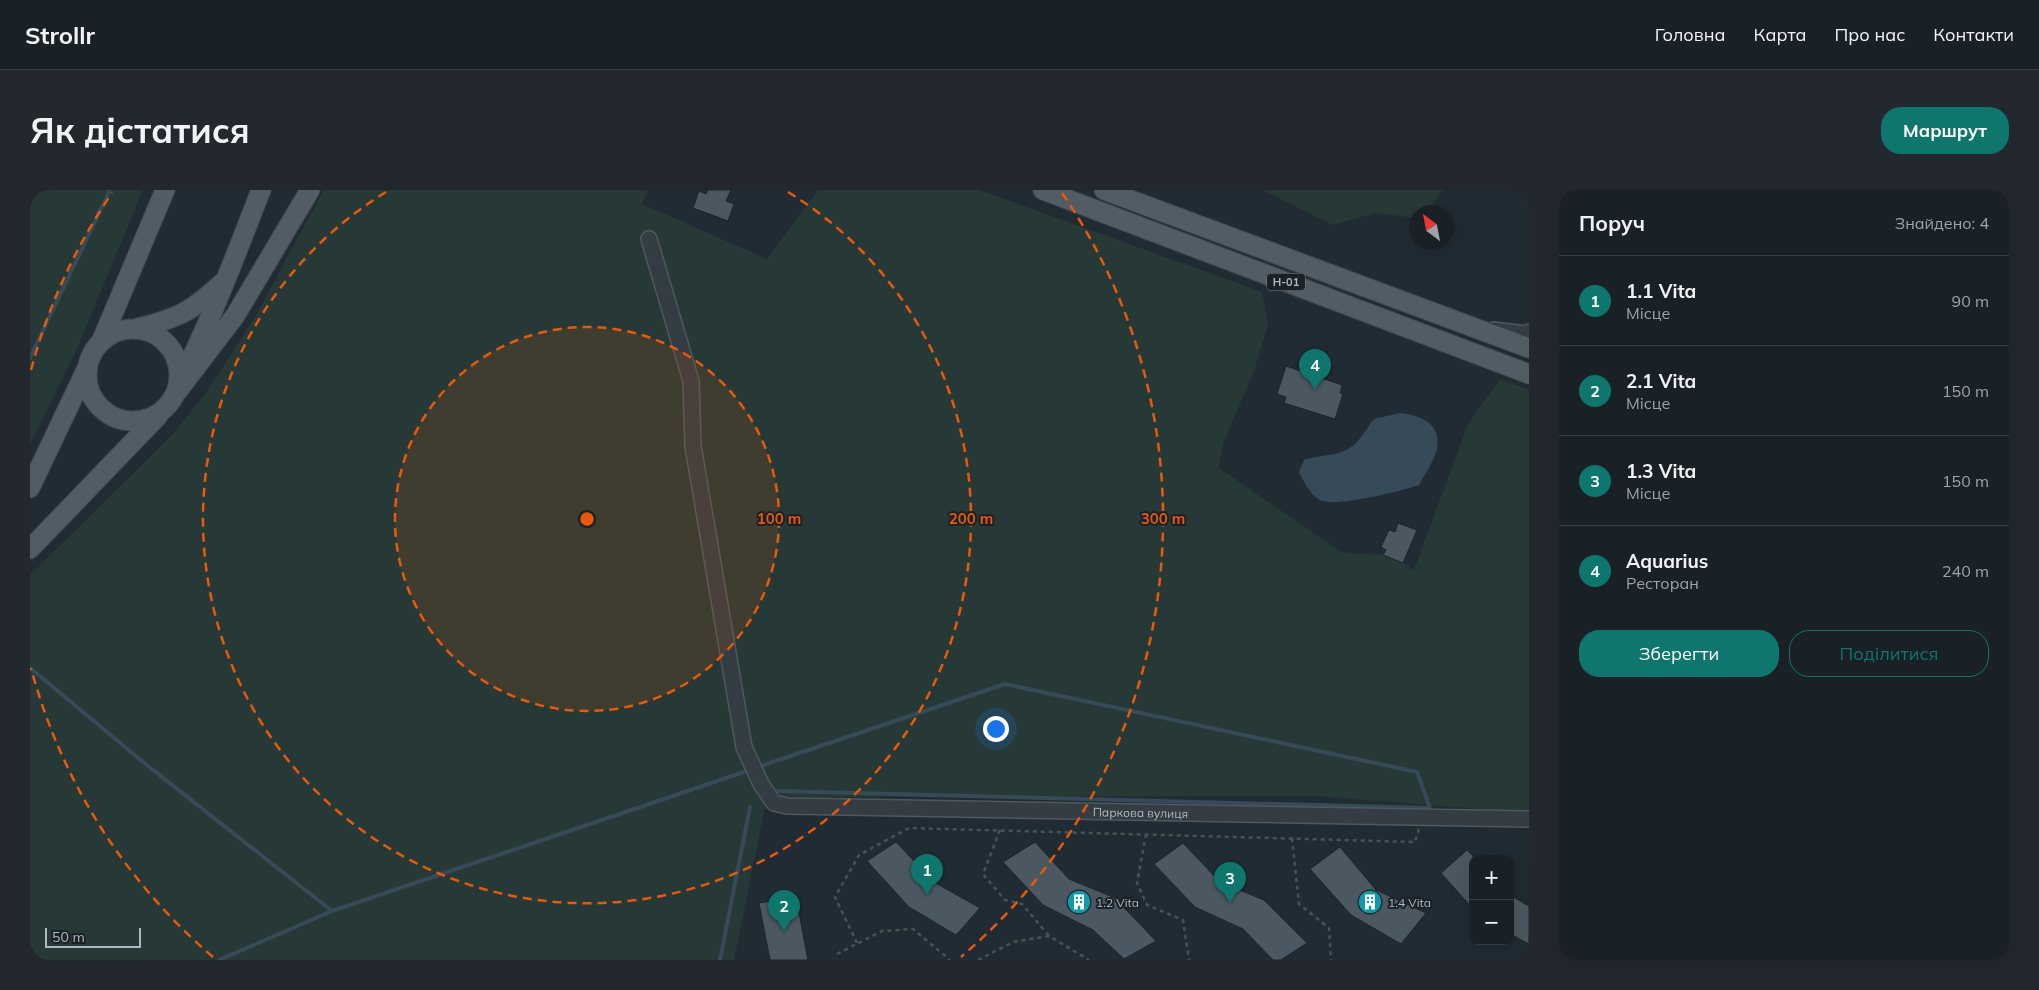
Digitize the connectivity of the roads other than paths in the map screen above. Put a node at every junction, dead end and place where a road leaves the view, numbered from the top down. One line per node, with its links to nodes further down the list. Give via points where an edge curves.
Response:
1 (165, 190): 11 (main road)
2 (261, 190): 7 (main road)
3 (310, 190): 15 (main road, via 235,316)
4 (1043, 190): 14 (main road, Н-01)
5 (1104, 190): 8 (main road, Н-01)
6 (649, 239): 19 (street, Паркова вулиця, via 691,381 693,446 744,747 774,804)
7 (226, 279): 9 (main road, via 183,314); 15 (main road)
8 (1462, 322): 10 (street, via 1494,330); 12 (main road, Н-01)
9 (137, 329): 11 (main road, via 112,334); 15 (main road, via 150,331 170,346 180,369)
10 (1529, 332)
11 (101, 342): 13 (main road)
12 (1529, 348)
13 (88, 365): 16 (main road, via 87,376 93,398 109,414 119,419 142,421); 17 (main road)
14 (1529, 374)
15 (178, 387): 16 (main road)
16 (162, 412): 18 (main road)
17 (30, 488)
18 (30, 549)
19 (1529, 820)

